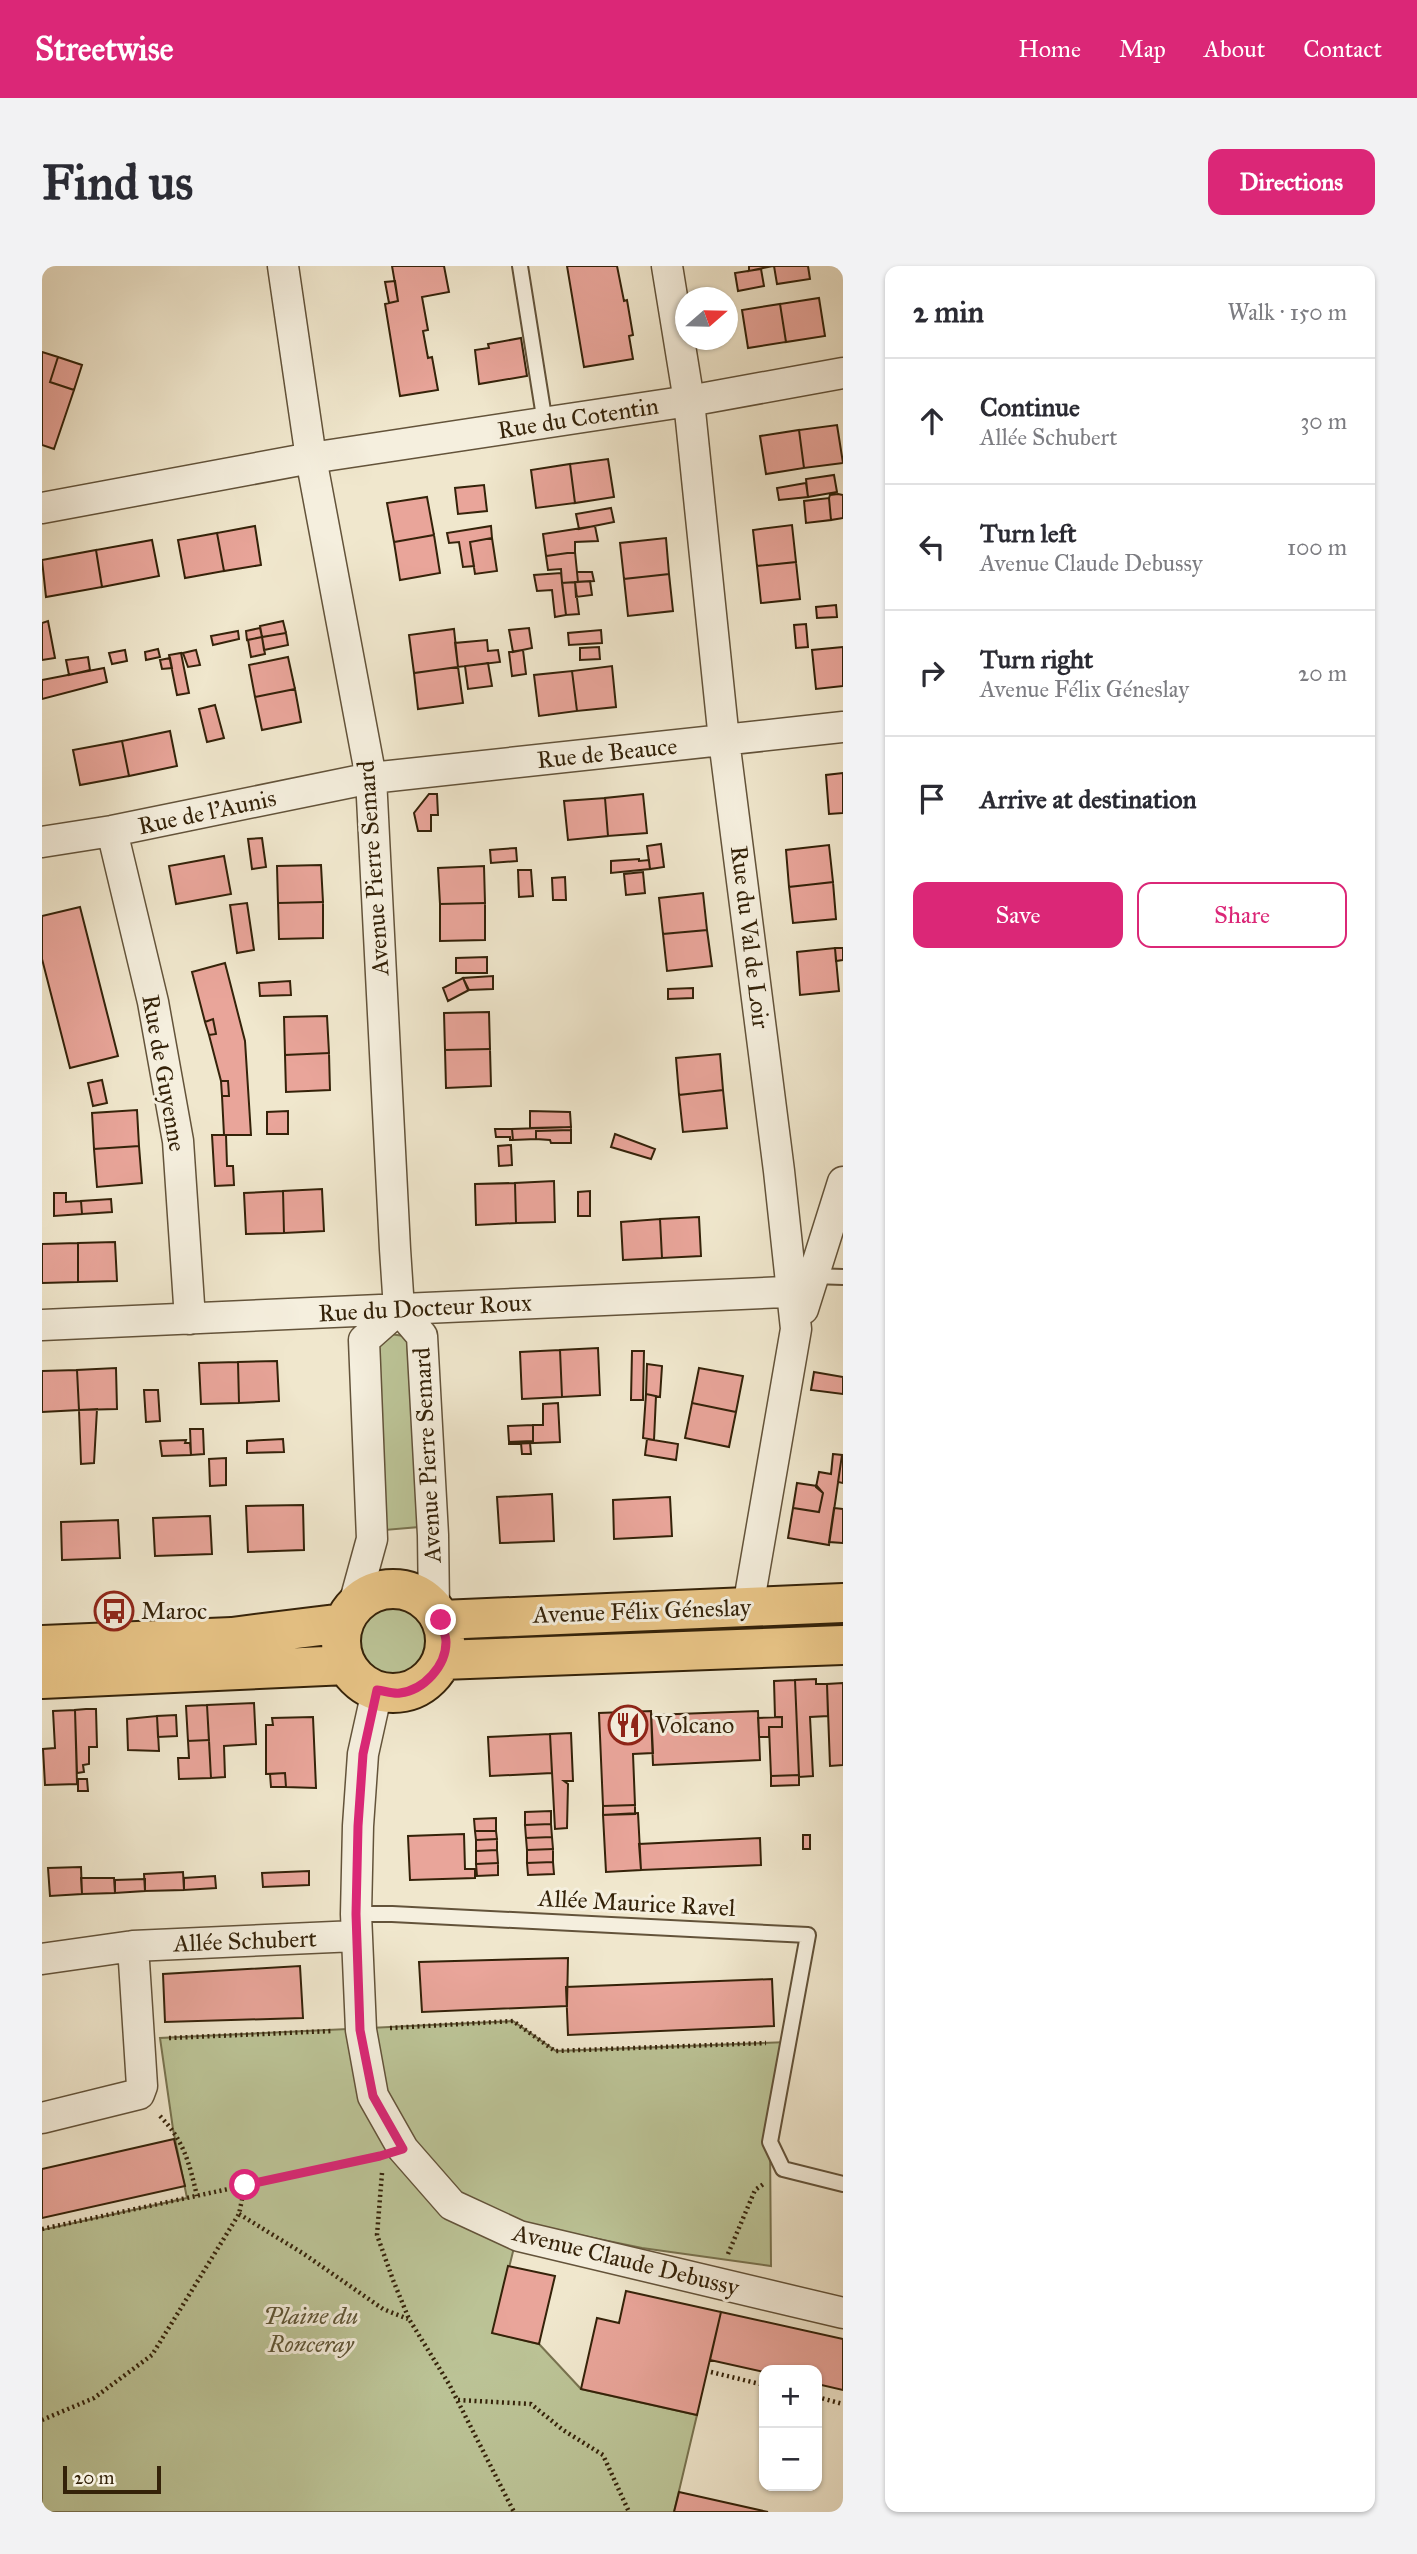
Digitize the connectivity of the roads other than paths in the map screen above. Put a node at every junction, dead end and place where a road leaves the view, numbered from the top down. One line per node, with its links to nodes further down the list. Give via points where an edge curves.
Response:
1 (283, 266): 7 (street, Avenue Pierre Semard)
2 (520, 266): 6 (lane)
3 (667, 266): 5 (street, Rue du Val de Loir)
4 (843, 373): 5 (street, Rue du Cotentin)
5 (689, 401): 6 (street, Rue du Cotentin); 10 (street, Rue du Val de Loir)
6 (545, 423): 7 (street, Rue du Cotentin)
7 (311, 458): 8 (street, Rue du Cotentin); 11 (street, Avenue Pierre Semard)
8 (42, 508)
9 (843, 727): 10 (street, Rue de Beauce)
10 (724, 740): 11 (street, Rue de Beauce); 16 (street, Rue du Val de Loir, via 776,1144)
11 (371, 778): 12 (street, Rue de l'Aunis); 17 (street, Avenue Pierre Semard)
12 (112, 831): 13 (street, Rue de l'Aunis); 18 (street, Rue de Guyenne, via 153,1002 177,1141)
13 (42, 842)
14 (843, 1182): 16 (street)
15 (843, 1277): 16 (lane, Rue du Docteur Roux)
16 (804, 1286): 17 (street, Rue du Docteur Roux); 21 (street, Rue du Val de Loir)
17 (399, 1309): 18 (street, Rue du Docteur Roux); 22 (street, Avenue Pierre Semard, via 422,1336); 23 (street, Avenue Pierre Semard, via 364,1340 372,1539)
18 (190, 1319): 19 (street, Rue du Docteur Roux)
19 (42, 1325)
20 (843, 1603): 21 (main road, Avenue Félix Géneslay)
21 (748, 1607): 22 (main road, Avenue Félix Géneslay)
22 (437, 1614): 23 (main road, via 423,1598 400,1589 366,1596); 26 (main road, via 446,1642)
23 (349, 1616): 25 (main road, via 232,1637); 27 (main road, via 341,1641)
24 (843, 1644): 26 (main road, Avenue Félix Géneslay)
25 (42, 1645)
26 (442, 1660): 29 (main road, via 417,1688 399,1693)
27 (347, 1665): 28 (main road); 29 (main road, via 361,1682)
28 (42, 1679)
29 (377, 1690): 30 (street, Avenue Claude Debussy, via 363,1754)
30 (356, 1925): 31 (street, Allée Schubert); 34 (lane, Allée Maurice Ravel, via 392,1914 808,1935 770,2141 783,2169); 35 (street, Avenue Claude Debussy, via 360,2030 373,2096 403,2149 452,2205 519,2236)
31 (133, 1946): 32 (street, Allée Schubert); 33 (street, via 139,2094)
32 (42, 1959)
33 (42, 2119)
34 (843, 2184)
35 (843, 2313)

